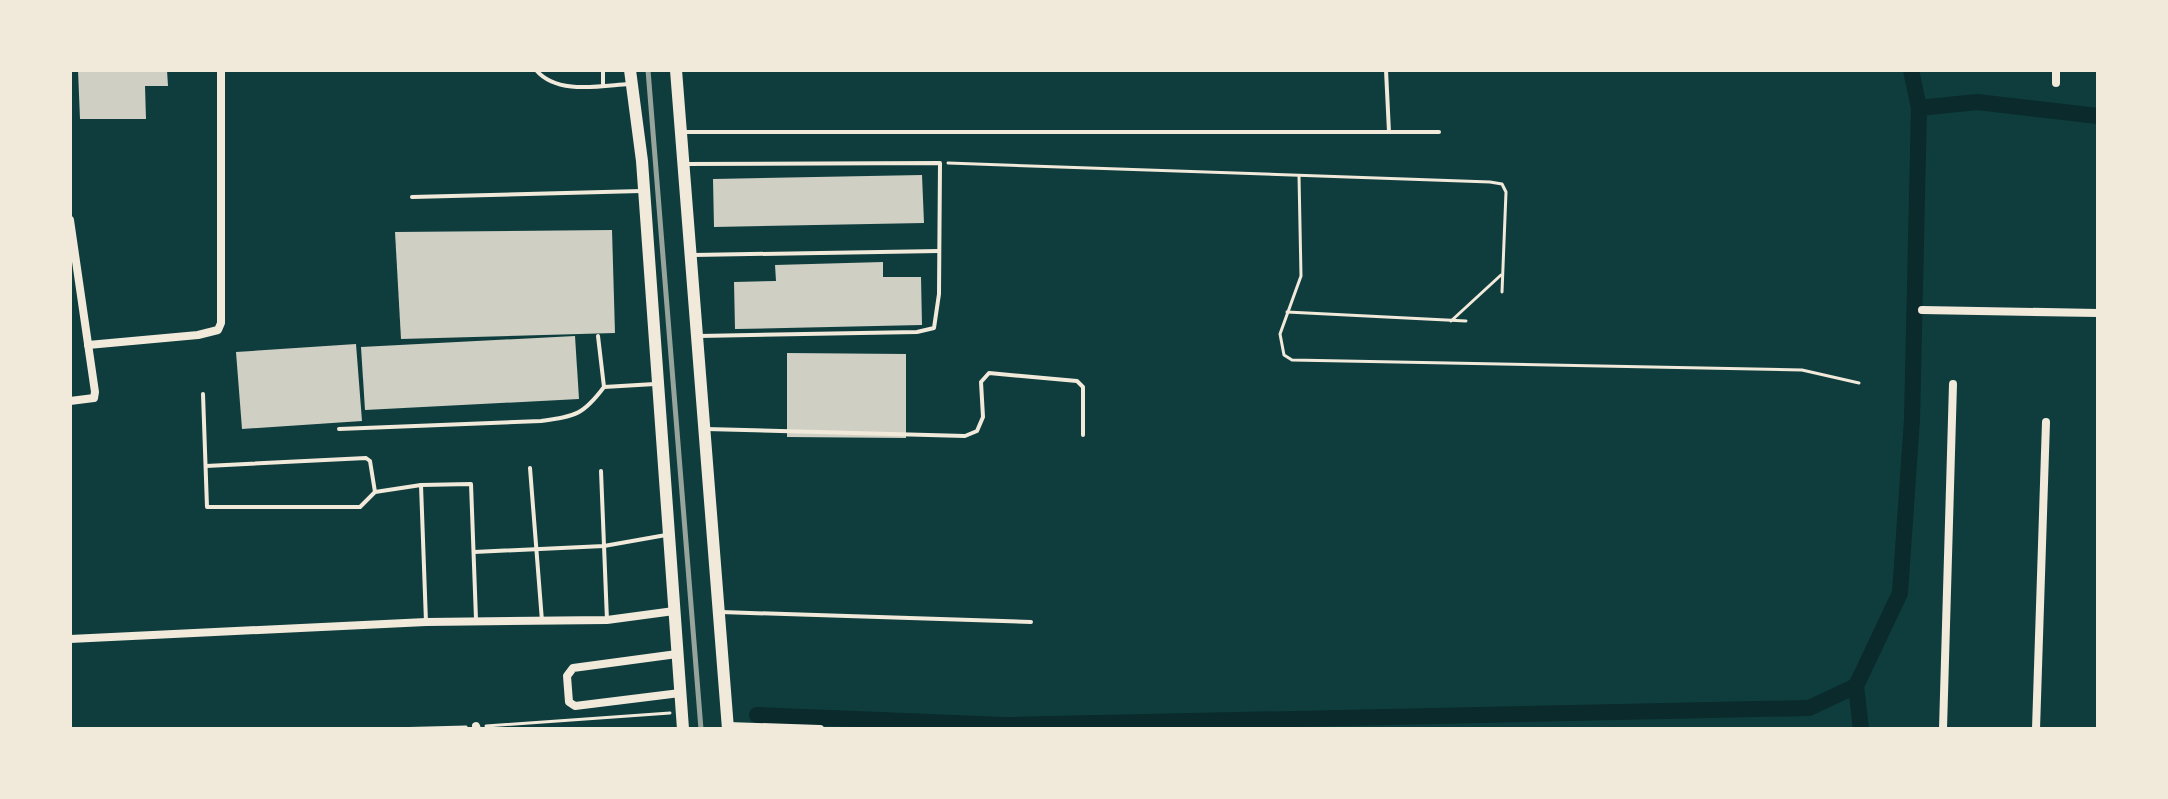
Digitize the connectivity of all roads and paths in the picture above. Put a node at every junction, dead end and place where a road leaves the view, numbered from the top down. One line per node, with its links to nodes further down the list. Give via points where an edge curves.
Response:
1 (221, 70): 31 (street, via 218,330)
2 (536, 70): 10 (lane, via 562,86)
3 (603, 70): 10 (lane)
4 (630, 70): 9 (main road)
5 (676, 70): 11 (main road)
6 (1386, 70): 12 (lane)
7 (2056, 70): 8 (street)
8 (2056, 83)
9 (631, 84): 10 (lane); 17 (main road)
10 (603, 86)
11 (681, 132): 12 (lane); 15 (main road)
12 (1389, 132): 13 (lane)
13 (1439, 132)
14 (940, 163): 15 (lane); 16 (path); 20 (lane)
15 (683, 164): 21 (main road)
16 (1299, 176): 22 (path, via 1502,184); 25 (path, via 1301,276)
17 (644, 191): 18 (lane); 33 (main road)
18 (412, 197)
19 (70, 220): 31 (street)
20 (939, 251): 21 (lane); 30 (lane, via 934,328)
21 (690, 255): 30 (main road)
22 (1503, 273): 23 (path); 27 (path)
23 (1502, 292)
24 (1922, 310): 26 (street)
25 (1287, 312): 27 (path); 32 (path, via 1280,334 1284,355 1292,360 1802,370)
26 (2098, 313)
27 (1451, 321): 28 (path)
28 (1466, 321)
29 (598, 336): 35 (lane)
30 (697, 336): 40 (main road)
31 (88, 345): 37 (street, via 94,398)
32 (1859, 383)
33 (658, 384): 35 (lane); 47 (main road)
34 (1953, 384): 67 (street)
35 (604, 387): 39 (lane, via 589,408 575,416)
36 (203, 394): 42 (lane)
37 (70, 401)
38 (2046, 422): 68 (street)
39 (339, 429)
40 (704, 429): 41 (lane, via 965,436 977,431 983,417 981,382 989,373 1077,381 1083,387); 52 (main road)
41 (1083, 435)
42 (206, 466): 46 (lane, via 366,458); 46 (lane, via 207,507 360,507)
43 (530, 468): 49 (lane)
44 (601, 471): 48 (lane)
45 (421, 485): 46 (lane); 50 (lane, via 471,484); 56 (lane)
46 (375, 492)
47 (669, 535): 48 (lane); 51 (main road)
48 (604, 546): 49 (lane); 53 (lane)
49 (536, 549): 50 (lane); 55 (lane)
50 (474, 552): 54 (lane)
51 (674, 611): 53 (street); 59 (main road)
52 (719, 612): 57 (lane); 63 (main road)
53 (607, 620): 55 (street)
54 (476, 621): 55 (street); 56 (street)
55 (542, 621)
56 (426, 622): 58 (street)
57 (1031, 622)
58 (70, 639)
59 (677, 654): 60 (main road); 60 (street, via 573,668 567,676 569,702 575,706)
60 (680, 693): 61 (main road)
61 (682, 712): 62 (path); 65 (main road)
62 (476, 728): 64 (path)
63 (728, 728): 66 (street)
64 (390, 729)
65 (683, 729)
66 (820, 729)
67 (1943, 729)
68 (2036, 729)

